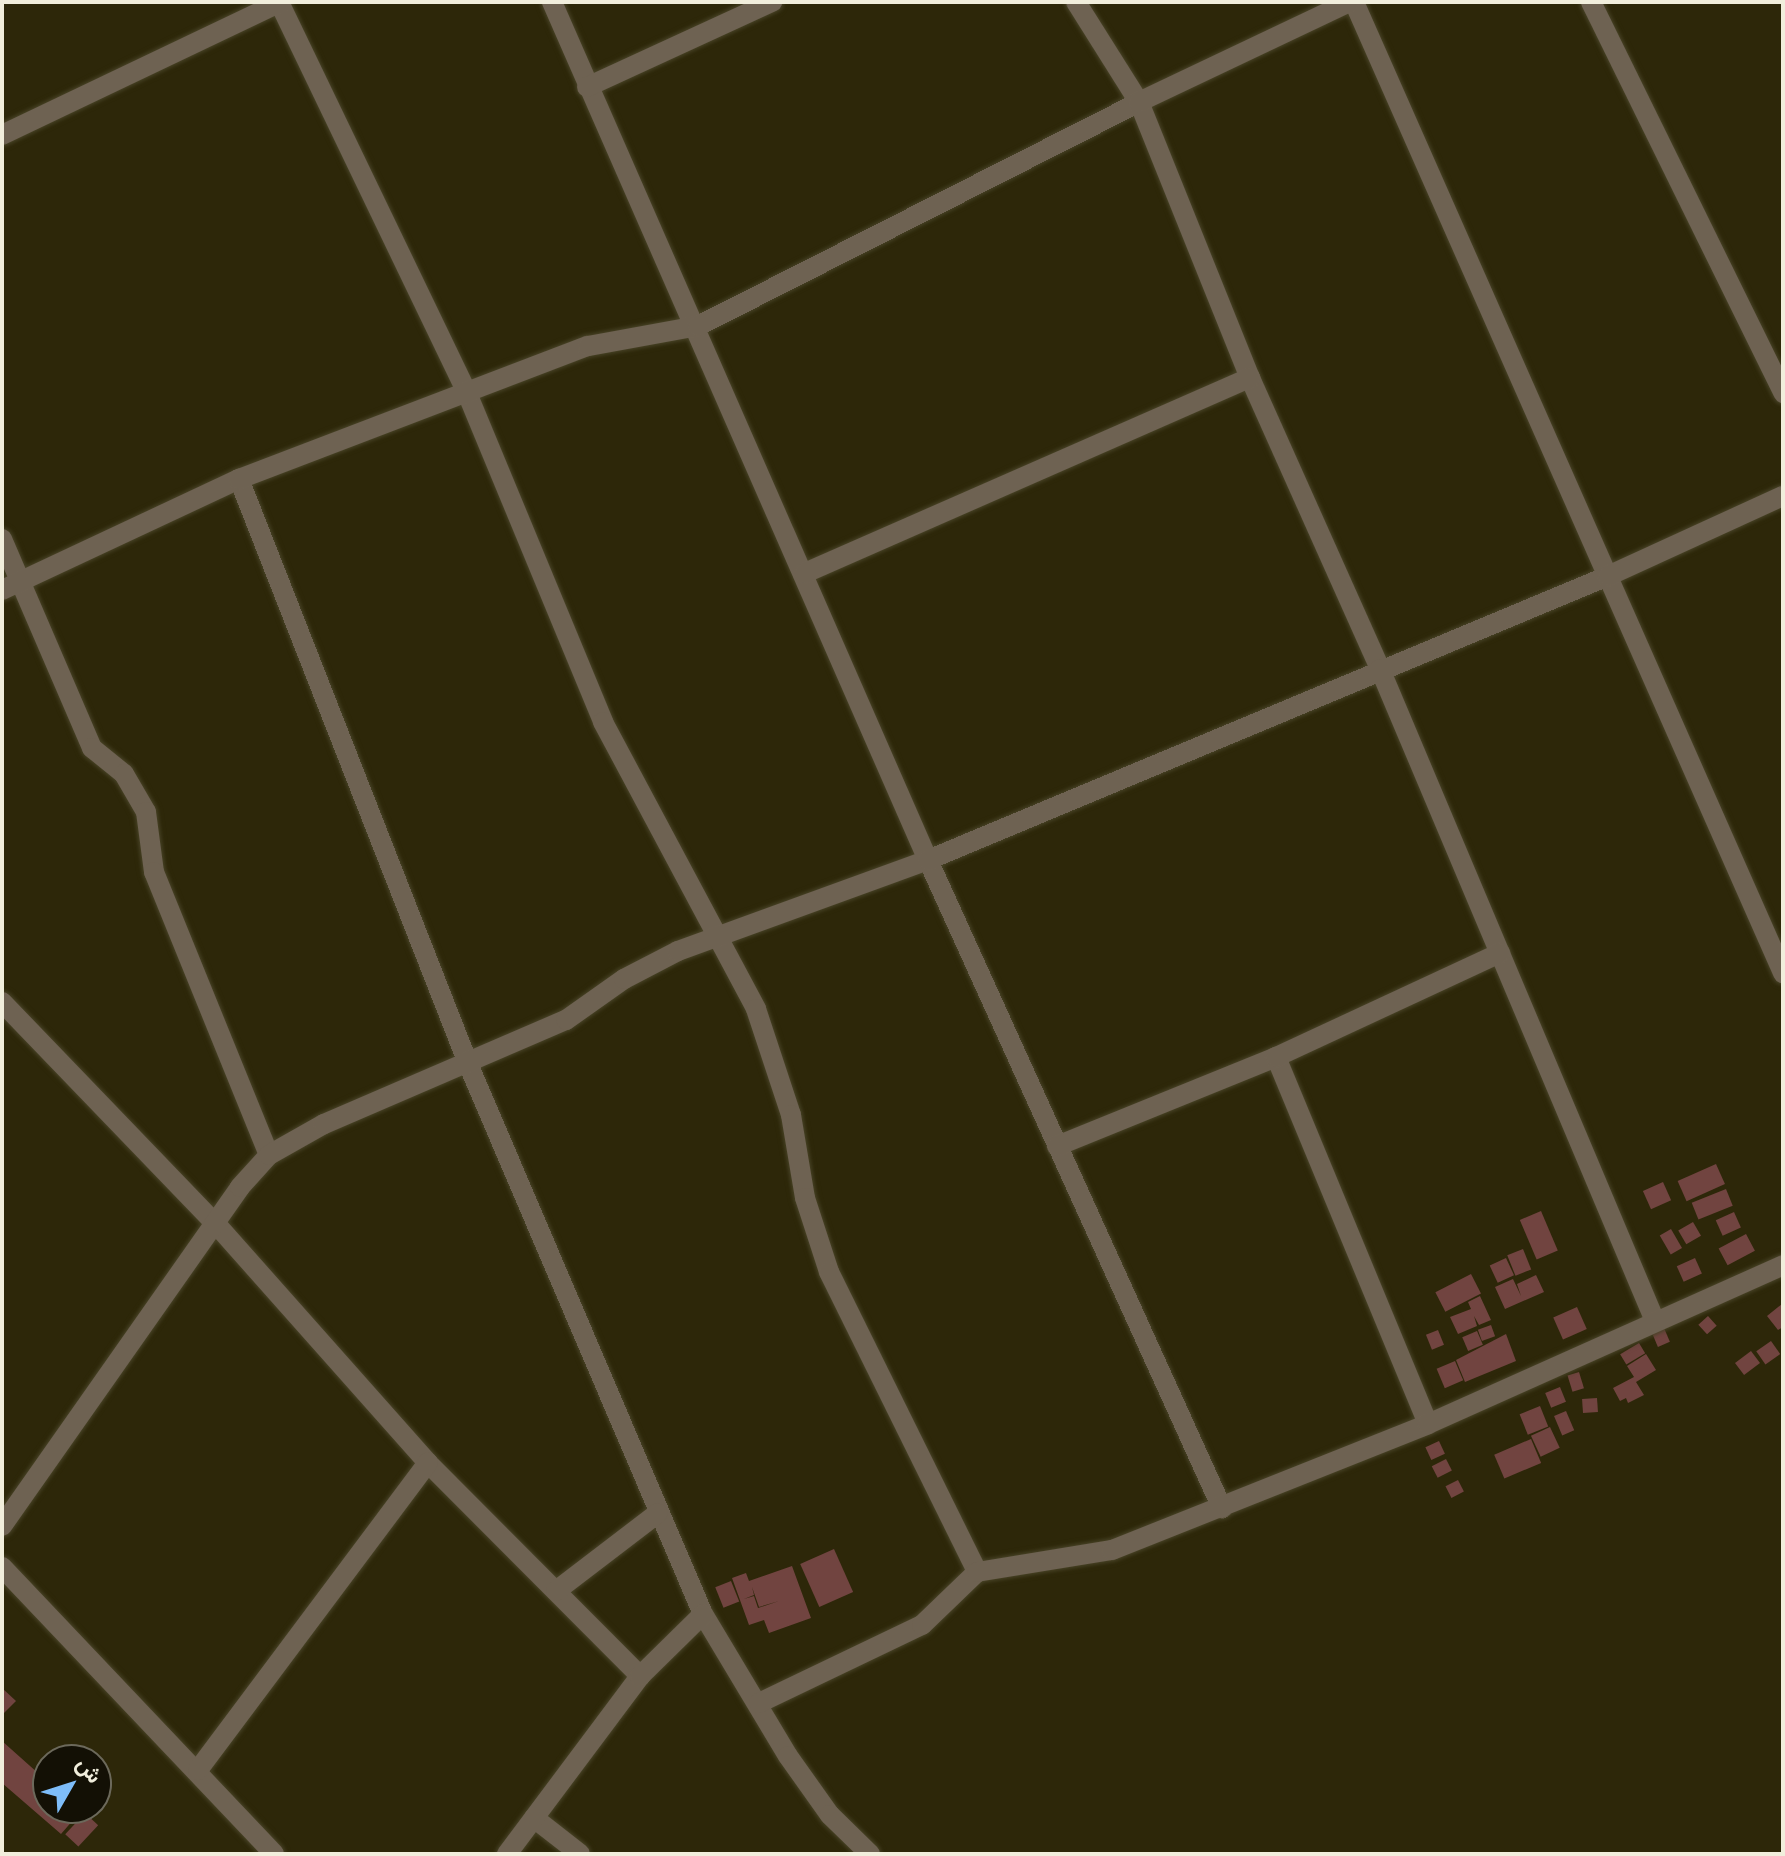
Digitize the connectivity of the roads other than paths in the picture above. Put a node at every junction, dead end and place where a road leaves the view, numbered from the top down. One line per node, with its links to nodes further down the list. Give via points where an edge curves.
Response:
1 (552, 2): 7 (street)
2 (772, 2): 7 (street)
3 (1076, 2): 8 (street)
4 (1352, 2): 8 (street); 18 (street)
5 (1591, 2): 13 (street)
6 (279, 3): 9 (street); 12 (street)
7 (587, 87): 10 (street)
8 (1139, 102): 10 (street); 11 (street)
9 (2, 135)
10 (698, 326): 12 (street, via 588,346); 17 (street)
11 (1250, 378): 17 (street); 21 (street)
12 (467, 393): 14 (street); 23 (street, via 603,722)
13 (1783, 393)
14 (239, 479): 19 (street); 28 (street)
15 (1783, 496): 18 (street)
16 (2, 539): 19 (street)
17 (805, 573): 22 (street)
18 (1608, 576): 21 (street); 25 (street)
19 (23, 581): 20 (street); 30 (street, via 92,748 124,774 146,812 154,872)
20 (2, 590)
21 (1380, 669): 22 (street); 24 (street)
22 (928, 860): 23 (street); 29 (street)
23 (718, 936): 28 (street, via 624,979 566,1020); 40 (street, via 756,1009 791,1115 805,1198 829,1272)
24 (1500, 953): 27 (street); 33 (street)
25 (1783, 973)
26 (4, 1008): 31 (street)
27 (1276, 1057): 29 (street); 34 (street)
28 (469, 1066): 30 (street, via 324,1124); 37 (street)
29 (1057, 1146): 36 (street)
30 (269, 1155): 31 (street)
31 (216, 1224): 35 (street); 38 (street)
32 (1783, 1265): 33 (street)
33 (1655, 1321): 34 (street)
34 (1428, 1424): 36 (street)
35 (428, 1463): 41 (street); 45 (street)
36 (1222, 1508): 40 (street, via 1112,1550)
37 (658, 1513): 41 (street); 42 (street)
38 (2, 1526)
39 (2, 1567): 45 (street)
40 (977, 1572): 44 (street, via 922,1625)
41 (556, 1591): 43 (street)
42 (703, 1614): 43 (street); 44 (street)
43 (640, 1676): 46 (street)
44 (759, 1703): 50 (street, via 830,1815)
45 (198, 1770): 47 (street)
46 (534, 1818): 48 (street); 49 (street)
47 (274, 1854)
48 (507, 1854)
49 (580, 1854)
50 (870, 1854)

